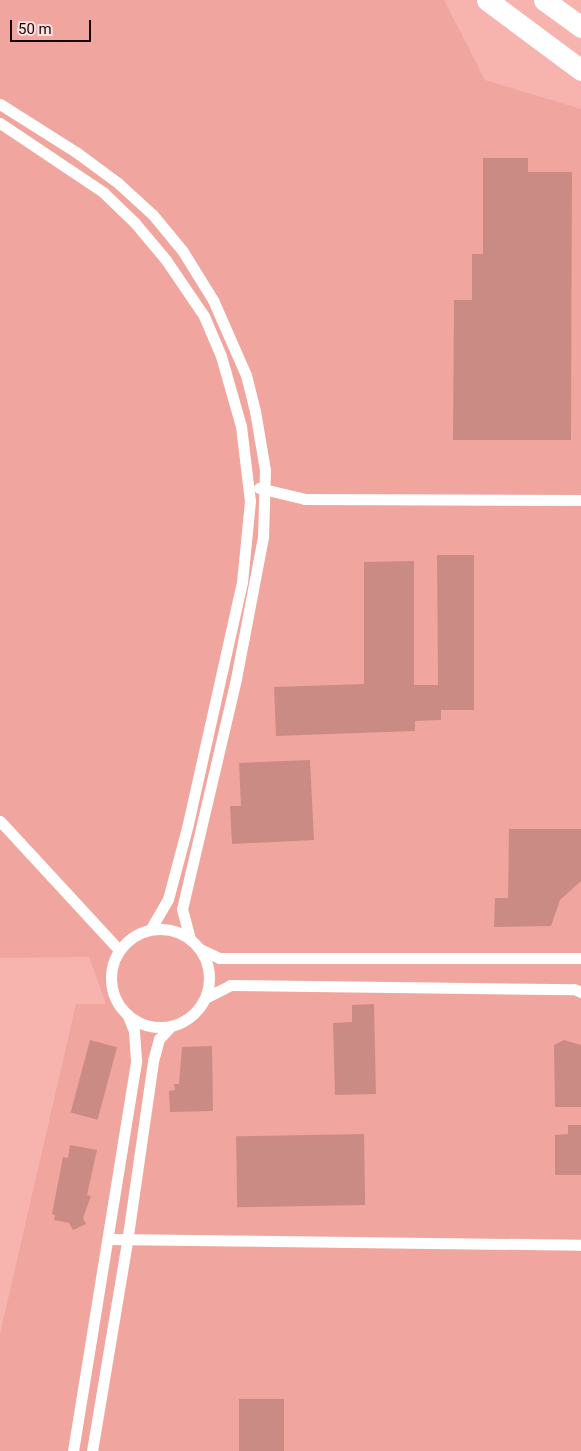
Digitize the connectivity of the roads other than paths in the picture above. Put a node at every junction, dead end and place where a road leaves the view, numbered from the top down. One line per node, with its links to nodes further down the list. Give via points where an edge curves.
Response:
1 (487, 0): 4 (highway)
2 (544, 0): 3 (highway)
3 (581, 27)
4 (581, 70)
5 (0, 104): 8 (street, via 118,183 153,215 182,250 213,300 246,374 261,445)
6 (0, 123): 7 (street, via 103,192 135,223 192,297 221,356 234,394)
7 (249, 483): 8 (street); 11 (street, via 249,530 242,582 217,700 168,899)
8 (265, 490): 9 (street, via 305,499); 12 (street, via 259,562 182,909)
9 (581, 500)
10 (0, 821): 14 (street)
11 (151, 929): 12 (street, via 178,932); 14 (street, via 139,933)
12 (190, 938): 13 (street)
13 (200, 949): 15 (street, via 219,958); 17 (street, via 208,962)
14 (119, 950): 18 (street, via 111,977 115,997)
15 (581, 958)
16 (581, 992): 17 (street, via 574,989 230,985)
17 (205, 998): 19 (street, via 190,1016)
18 (127, 1014): 19 (street, via 147,1025); 20 (street, via 134,1031 136,1060)
19 (171, 1026): 21 (street, via 159,1039 153,1061)
20 (109, 1239): 21 (street); 23 (street)
21 (128, 1242): 22 (street); 24 (street)
22 (581, 1245)
23 (73, 1451)
24 (92, 1451)

